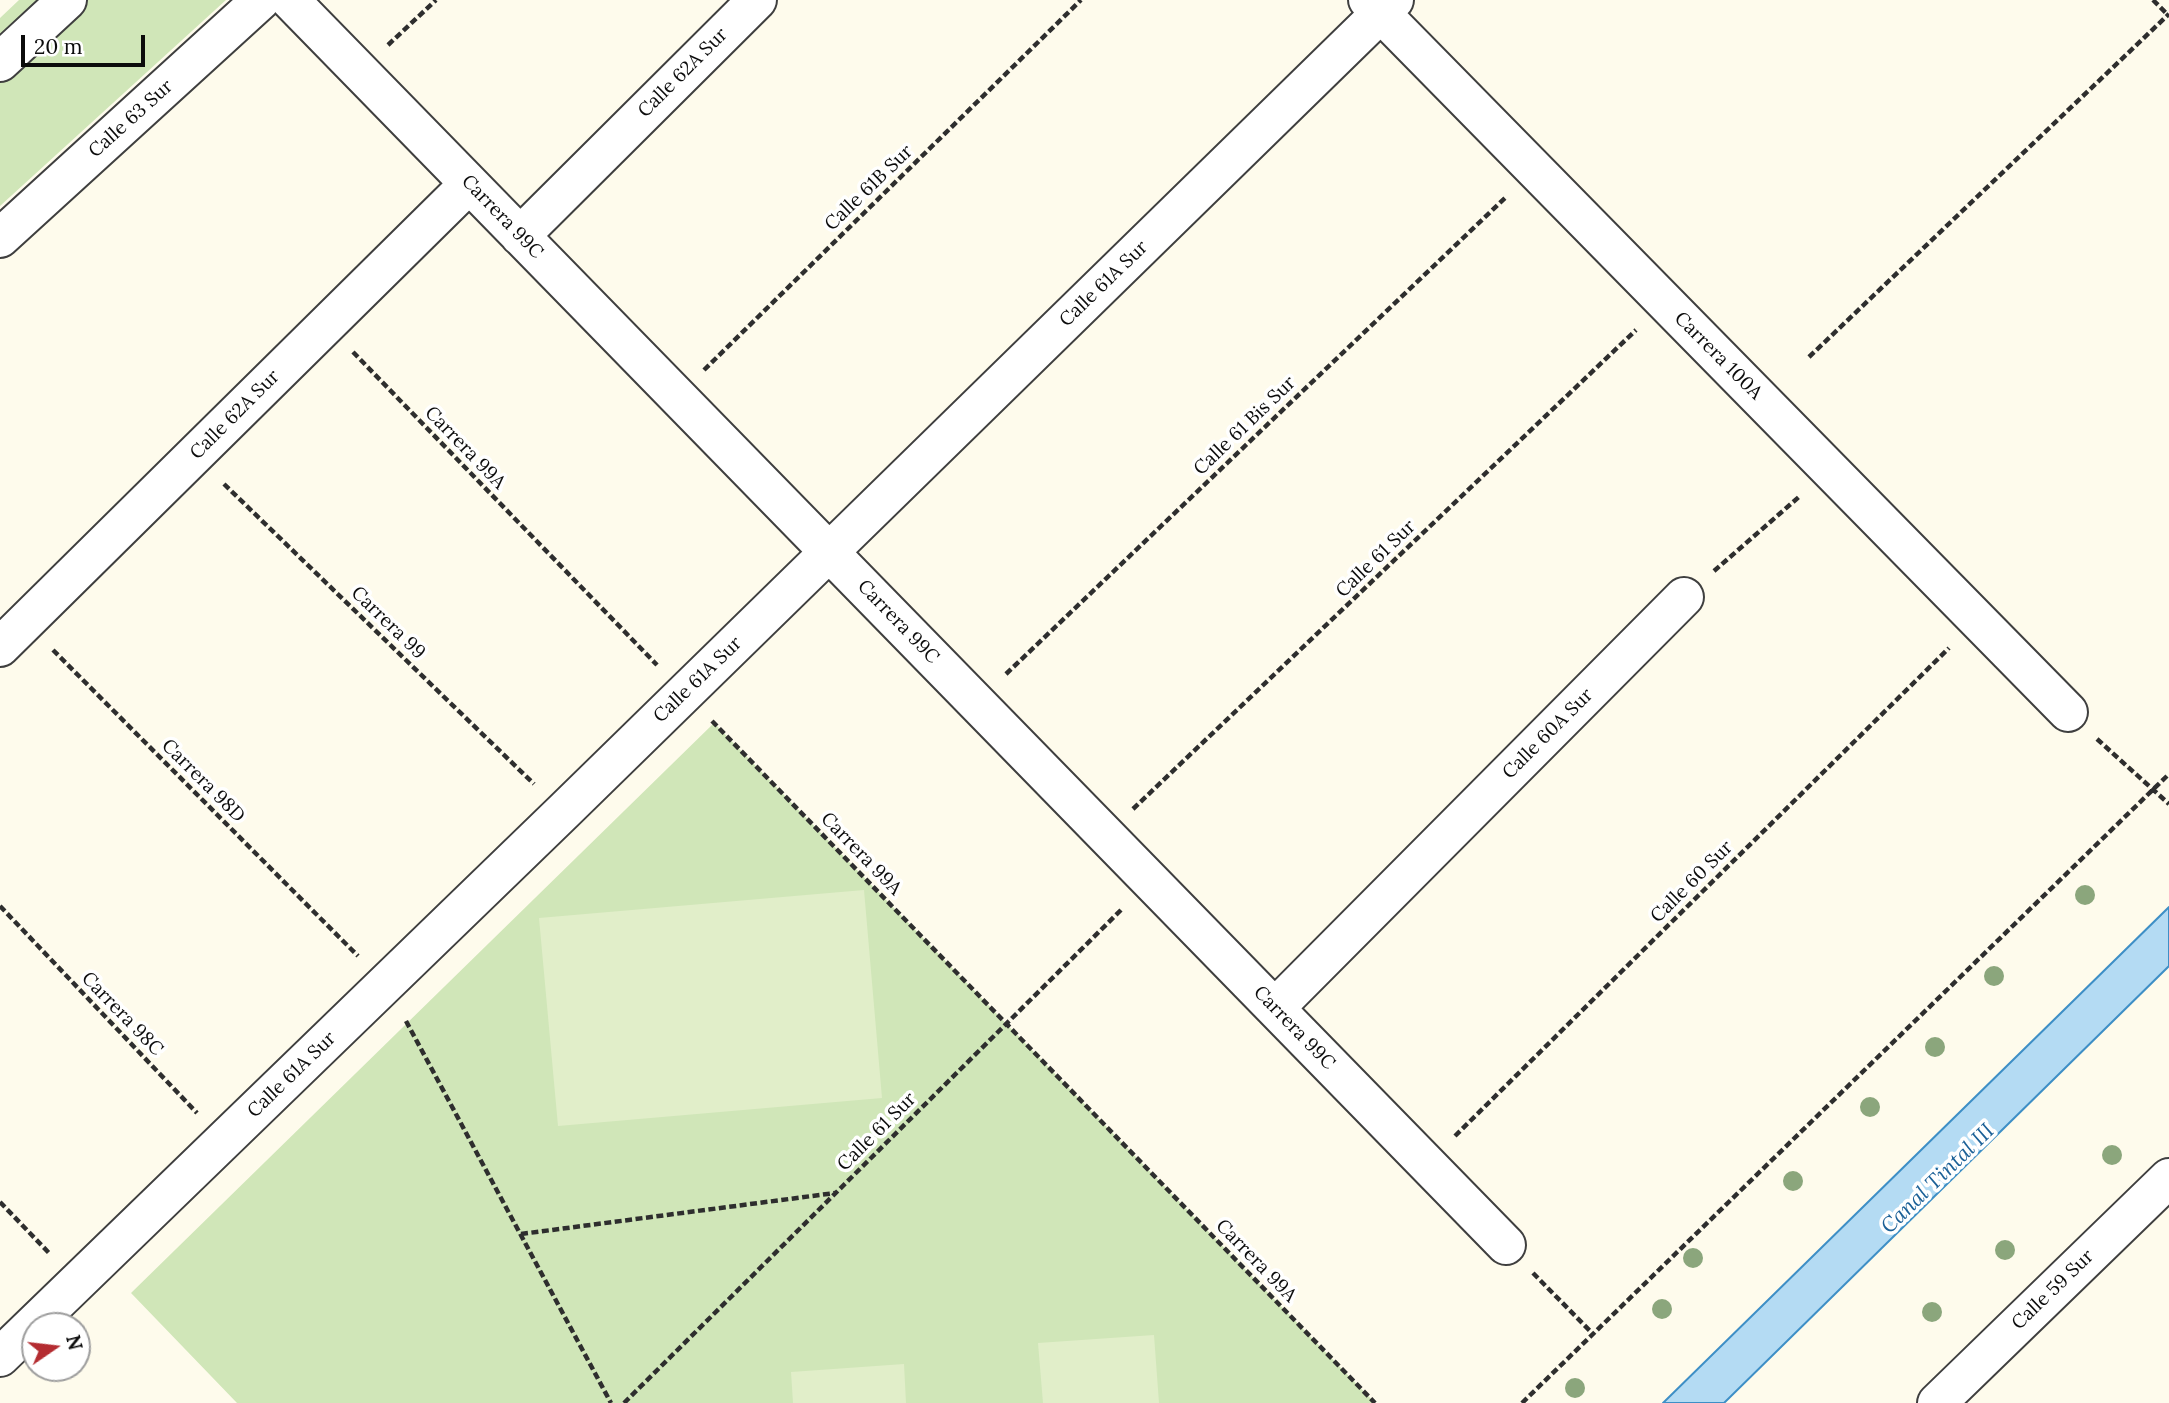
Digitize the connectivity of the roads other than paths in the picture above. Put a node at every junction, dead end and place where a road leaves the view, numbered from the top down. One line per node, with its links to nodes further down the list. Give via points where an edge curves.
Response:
1 (67, 0): 6 (street)
2 (261, 0): 9 (street, Calle 63 Sur)
3 (290, 0): 7 (street, Carrera 99C)
4 (757, 0): 8 (street, Calle 62A Sur)
5 (1381, 4): 10 (street, Calle 61A Sur); 13 (street, Carrera 100A, via 1534,170)
6 (0, 62)
7 (469, 184): 8 (street, Carrera 99C); 12 (street, Calle 62A Sur)
8 (520, 236): 10 (street, Carrera 99C)
9 (0, 238)
10 (829, 552): 14 (street, Carrera 99C); 17 (street, Calle 61A Sur)
11 (1684, 597): 14 (street, Calle 60A Sur)
12 (12, 634)
13 (2068, 712)
14 (1275, 1008): 16 (street, Carrera 99C)
15 (2169, 1178): 18 (street, Calle 59 Sur)
16 (1506, 1245)
17 (0, 1357)
18 (1937, 1403)

